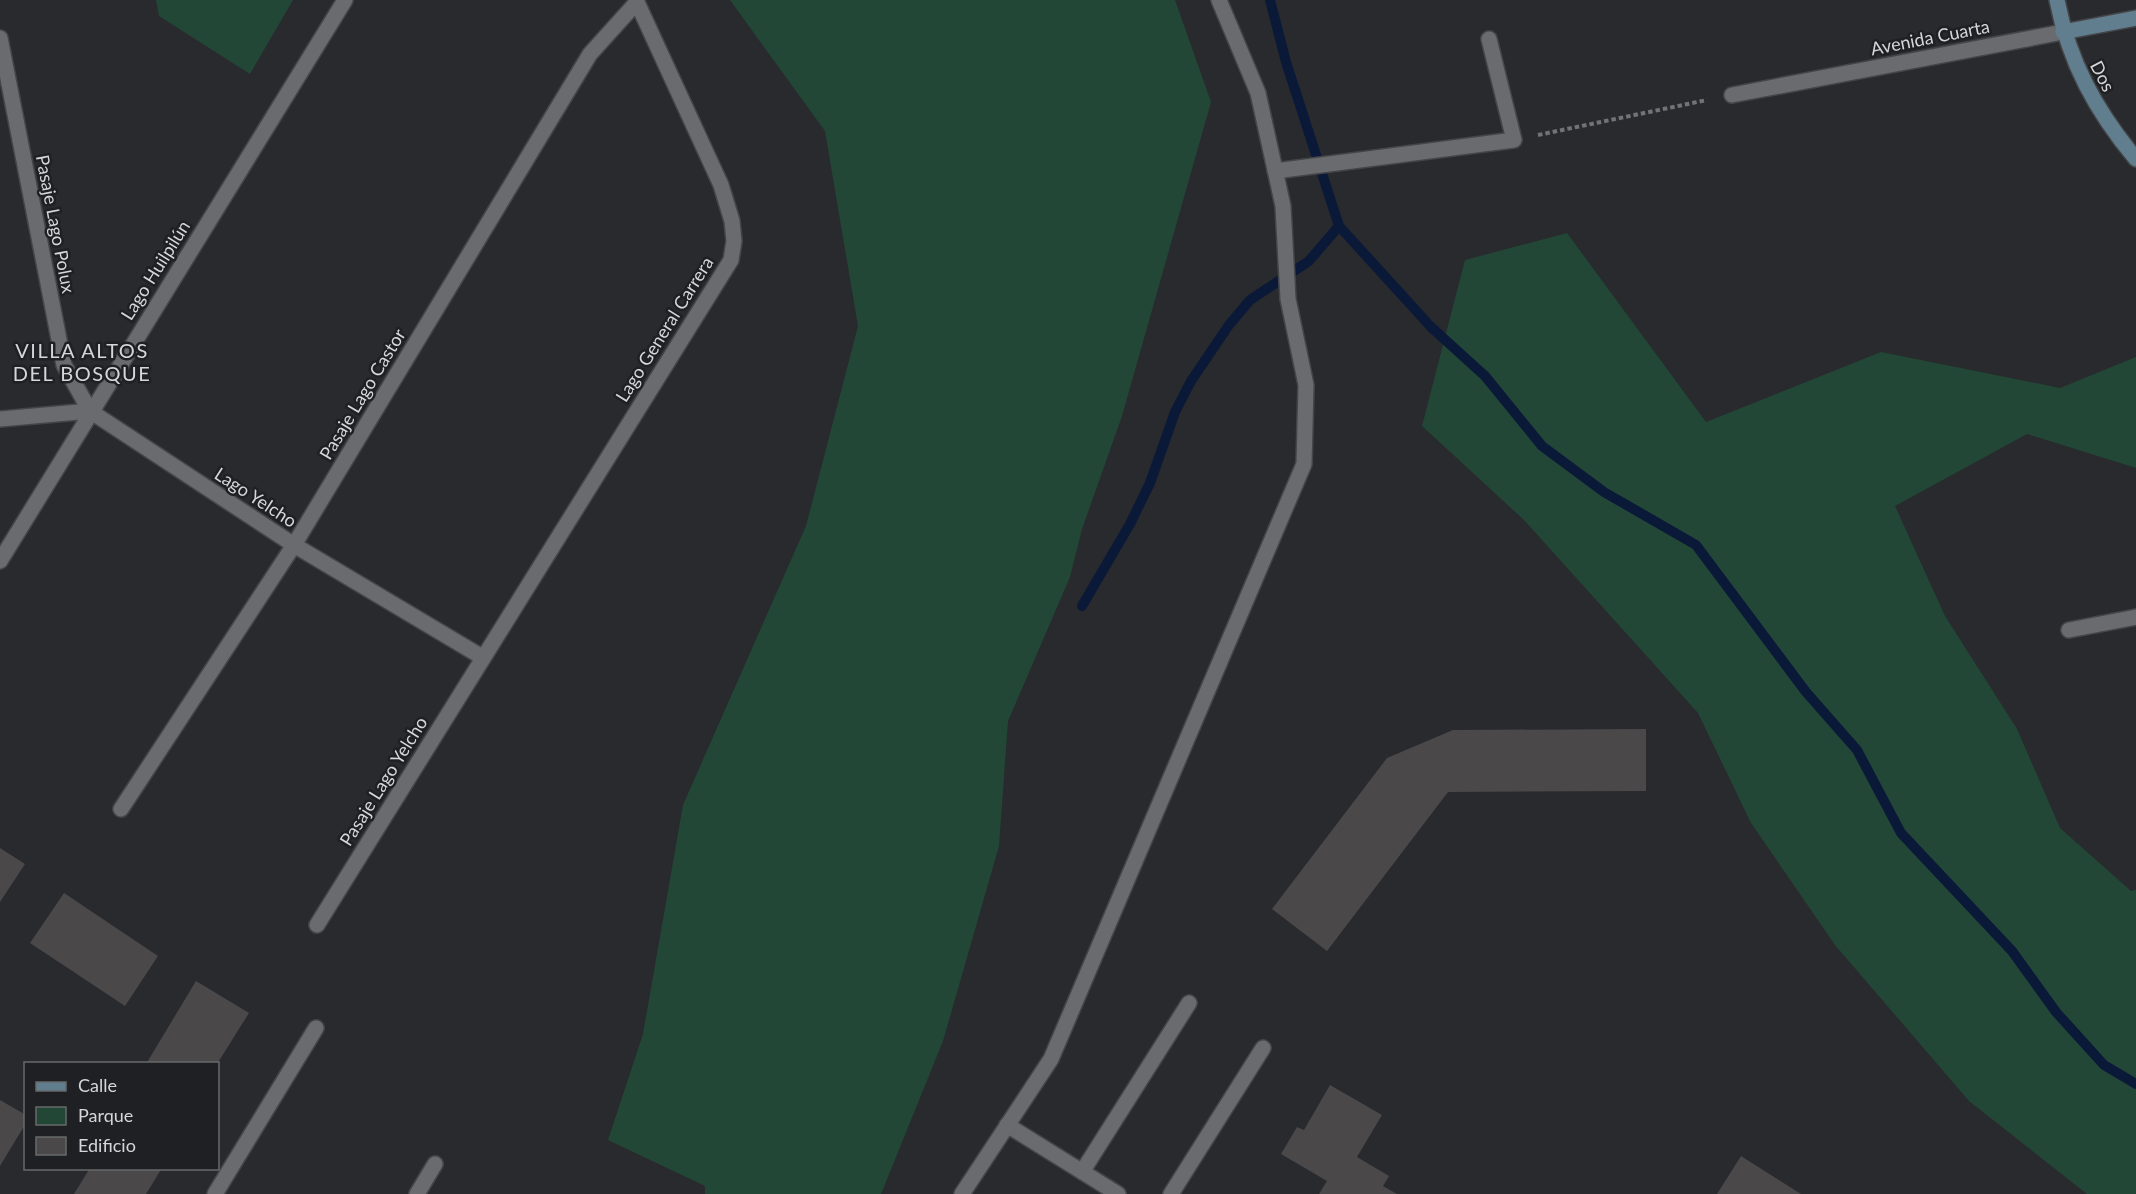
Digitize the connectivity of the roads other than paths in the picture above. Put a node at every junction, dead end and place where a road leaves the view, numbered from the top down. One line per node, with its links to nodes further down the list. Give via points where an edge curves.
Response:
1 (345, 0): 12 (street, Lago Huilpilún)
2 (1219, 0): 11 (street, via 1258,93)
3 (2057, 0): 6 (street, Dos)
4 (637, 1): 14 (street, Pasaje Lago Castor, via 590,54); 18 (street, Lago General Carrera, via 721,185 732,221 731,260)
5 (2136, 18): 6 (street, Avenida Cuarta)
6 (2063, 32): 9 (street, Avenida Cuarta); 10 (street, Dos, via 2094,102)
7 (0, 38): 12 (street, Pasaje Lago Polux, via 64,364)
8 (1489, 39): 11 (street, via 1514,140)
9 (1732, 95)
10 (2136, 159)
11 (1275, 171): 24 (street, via 1283,206 1288,299 1306,385 1304,464 1051,1059)
12 (90, 411): 13 (street); 14 (street, Lago Yelcho); 15 (street, Lago Huilpilún)
13 (0, 419)
14 (294, 545): 18 (street, Lago Yelcho); 19 (street, Pasaje Lago Castor)
15 (0, 561)
16 (2136, 617): 17 (street)
17 (2069, 630)
18 (482, 657): 20 (street, Pasaje Lago Yelcho)
19 (121, 809)
20 (317, 925)
21 (1189, 1003): 26 (street)
22 (316, 1028): 27 (street)
23 (1263, 1048): 31 (street)
24 (1008, 1125): 26 (street); 29 (street)
25 (435, 1164): 28 (street)
26 (1082, 1172): 30 (street)
27 (215, 1194)
28 (417, 1194)
29 (962, 1194)
30 (1118, 1194)
31 (1171, 1194)

